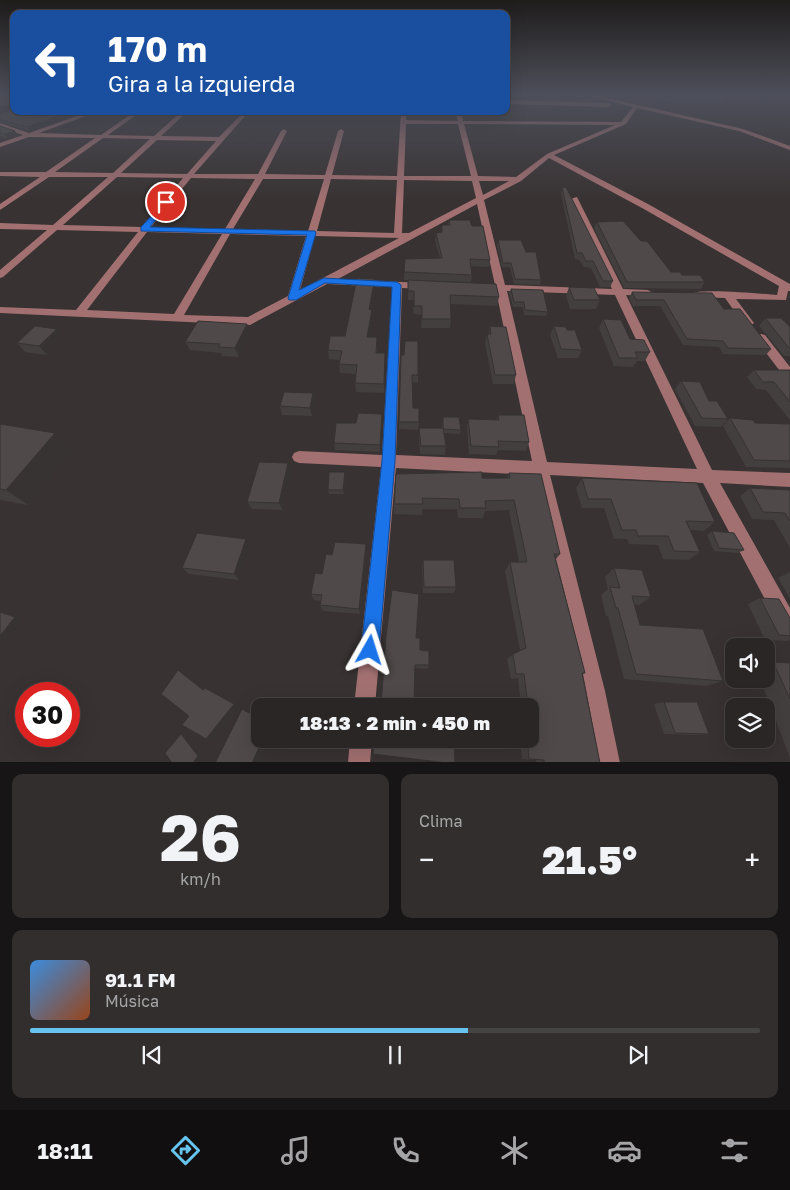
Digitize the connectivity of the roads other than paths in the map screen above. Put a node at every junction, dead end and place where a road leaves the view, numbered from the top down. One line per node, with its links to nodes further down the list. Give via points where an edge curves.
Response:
1 (13, 130): 12 (street)
2 (44, 130): 12 (street)
3 (111, 130): 13 (street)
4 (165, 130): 14 (street)
5 (229, 130): 15 (street)
6 (402, 130): 25 (street)
7 (462, 130): 26 (street)
8 (609, 130): 18 (street)
9 (739, 130): 17 (street)
10 (284, 131): 23 (street)
11 (341, 131): 24 (street)
12 (29, 135): 13 (street); 16 (street)
13 (102, 136): 14 (street); 20 (street)
14 (157, 137): 15 (street); 21 (street)
15 (220, 139): 22 (street)
16 (0, 145)
17 (790, 148)
18 (549, 155): 27 (street); 40 (street)
19 (0, 174): 20 (street)
20 (48, 174): 21 (street); 30 (street)
21 (115, 175): 22 (street); 32 (street)
22 (188, 176): 23 (street); 33 (street)
23 (260, 177): 24 (street); 34 (street)
24 (328, 177): 25 (street); 35 (street)
25 (401, 177): 26 (street); 36 (street)
26 (474, 178): 27 (street); 28 (street)
27 (518, 179): 28 (street)
28 (480, 200): 37 (street); 44 (street)
29 (574, 200): 45 (street)
30 (0, 208)
31 (0, 226): 32 (street)
32 (56, 227): 33 (street); 38 (street)
33 (144, 229): 34 (street); 51 (street)
34 (229, 231): 35 (street); 52 (street)
35 (312, 233): 36 (street); 49 (street)
36 (398, 234): 37 (street)
37 (410, 236): 39 (street)
38 (0, 275)
39 (324, 281): 41 (street); 49 (street)
40 (786, 283): 48 (street, via 782,298)
41 (397, 285): 42 (street); 55 (street)
42 (435, 286)
43 (483, 287): 44 (street)
44 (502, 288): 45 (street); 56 (street)
45 (620, 293): 46 (street); 57 (street)
46 (658, 293)
47 (688, 294): 48 (street)
48 (727, 294): 53 (street)
49 (292, 298): 52 (street, via 250,322)
50 (0, 310): 51 (street)
51 (79, 314): 52 (street)
52 (176, 319)
53 (790, 376)
54 (299, 457): 55 (street)
55 (389, 461): 56 (street); 60 (street)
56 (541, 469): 57 (street); 63 (street)
57 (708, 477): 58 (street); 59 (street)
58 (790, 480)
59 (790, 626)
60 (365, 698)
61 (360, 748): 62 (street)
62 (359, 762)
63 (609, 762)

